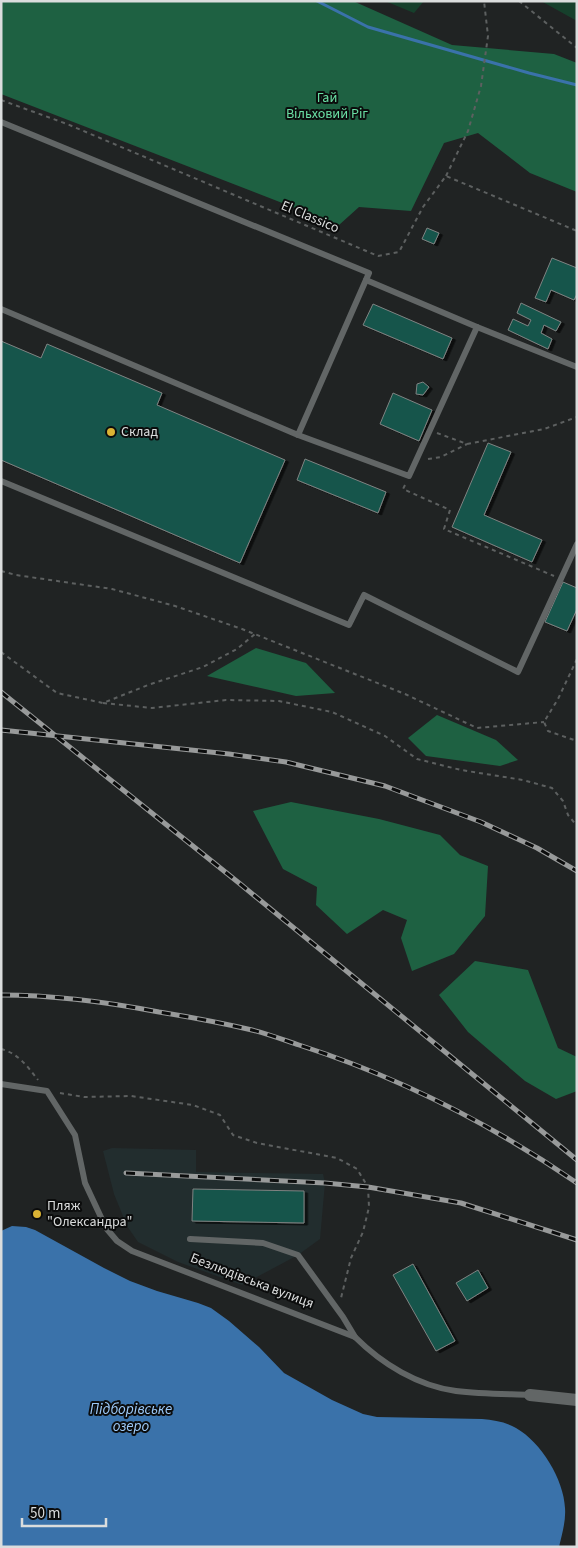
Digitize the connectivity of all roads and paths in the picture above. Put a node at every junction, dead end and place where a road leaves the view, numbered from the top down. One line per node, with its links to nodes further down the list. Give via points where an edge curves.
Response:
1 (484, 1): 6 (path, El Classico, via 488,36 482,86 468,131)
2 (520, 1): 3 (path)
3 (577, 48)
4 (1, 100): 6 (path, El Classico, via 67,124 378,256 399,252 423,207)
5 (1, 122): 8 (lane, via 369,273)
6 (446, 176): 7 (path)
7 (577, 231)
8 (366, 280): 10 (lane); 14 (lane)
9 (1, 309): 14 (lane)
10 (477, 327): 11 (lane); 13 (lane)
11 (577, 367)
12 (577, 417): 15 (path, via 544,429)
13 (430, 430): 15 (path); 16 (lane)
14 (298, 434): 17 (lane)
15 (467, 444): 16 (path, via 441,456)
16 (416, 461): 17 (lane)
17 (409, 476): 21 (path, via 403,489 450,510 444,529)
18 (1, 481): 21 (lane, via 349,625 364,595 518,672)
19 (577, 544): 21 (lane)
20 (1, 571): 22 (path, via 112,589 175,606)
21 (561, 579)
22 (255, 634): 25 (path, via 203,667); 26 (path, via 406,694 476,728)
23 (1, 652): 25 (path, via 57,693)
24 (577, 659): 26 (path)
25 (103, 703): 28 (path, via 152,708 226,700 279,701 332,712 385,736 417,759 552,788)
26 (544, 722): 27 (path, via 548,731)
27 (577, 743)
28 (577, 826)
29 (1, 1049): 31 (path, via 11,1052 27,1065)
30 (1, 1084): 31 (lane)
31 (47, 1091): 33 (path, via 84,1097 131,1096 194,1105 220,1114 233,1135 257,1143 337,1158 357,1170 368,1187 369,1207 363,1232 351,1258); 34 (lane, Безлюдівська вулиця, via 75,1135 85,1183 106,1228 118,1241 132,1251)
32 (190, 1239): 33 (lane, via 263,1243 298,1255)
33 (338, 1310): 34 (lane)
34 (355, 1337): 35 (lane, Безлюдівська вулиця, via 395,1369 429,1385 455,1391)
35 (530, 1395): 36 (street, Безлюдівська вулиця)
36 (577, 1400)

